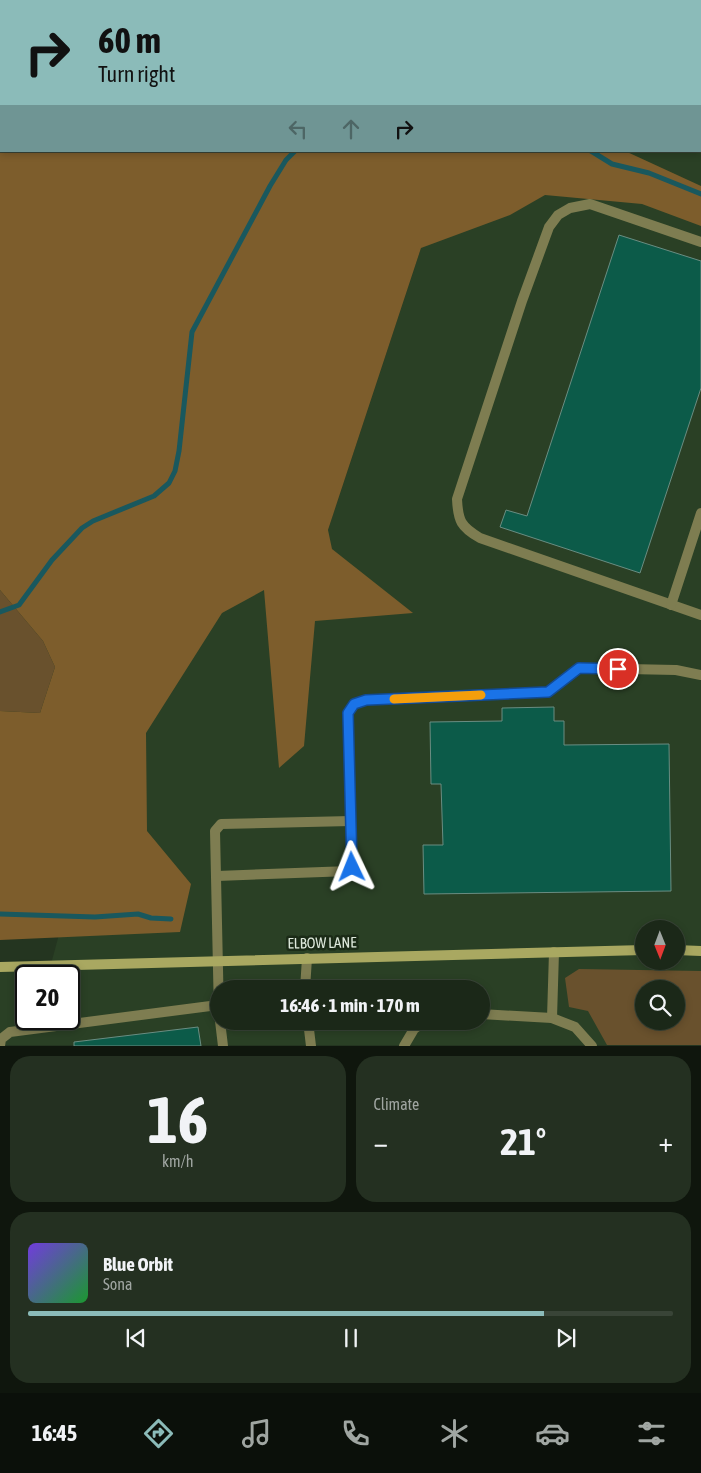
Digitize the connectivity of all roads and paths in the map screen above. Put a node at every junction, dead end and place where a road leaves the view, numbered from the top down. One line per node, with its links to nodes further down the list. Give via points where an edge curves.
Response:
1 (701, 242): 3 (street, via 590,204 570,208 558,215 549,226 522,301 457,499 458,514 465,530 480,538)
2 (701, 513): 3 (street)
3 (671, 605): 4 (street)
4 (701, 615)
5 (701, 675): 6 (street, via 676,670 579,668 548,692 366,700 354,704 348,713)
6 (351, 821): 7 (street, via 350,871); 7 (street, via 221,824 215,831)
7 (217, 876): 13 (street)
8 (635, 950): 11 (street, ELBOW LANE)
9 (685, 950): 10 (street)
10 (701, 951)
11 (554, 952): 12 (street, ELBOW LANE); 19 (street)
12 (306, 958): 13 (street, ELBOW LANE); 16 (street)
13 (216, 960): 14 (street, ELBOW LANE); 15 (street)
14 (0, 967)
15 (217, 980)
16 (305, 980)
17 (210, 1011): 23 (street, via 10,1032 1,1039)
18 (490, 1015): 19 (street)
19 (552, 1018): 27 (street, via 575,1027)
20 (221, 1030): 24 (street)
21 (309, 1030): 25 (street)
22 (413, 1030): 26 (street)
23 (0, 1046)
24 (223, 1046)
25 (312, 1046)
26 (404, 1046)
27 (592, 1046)

